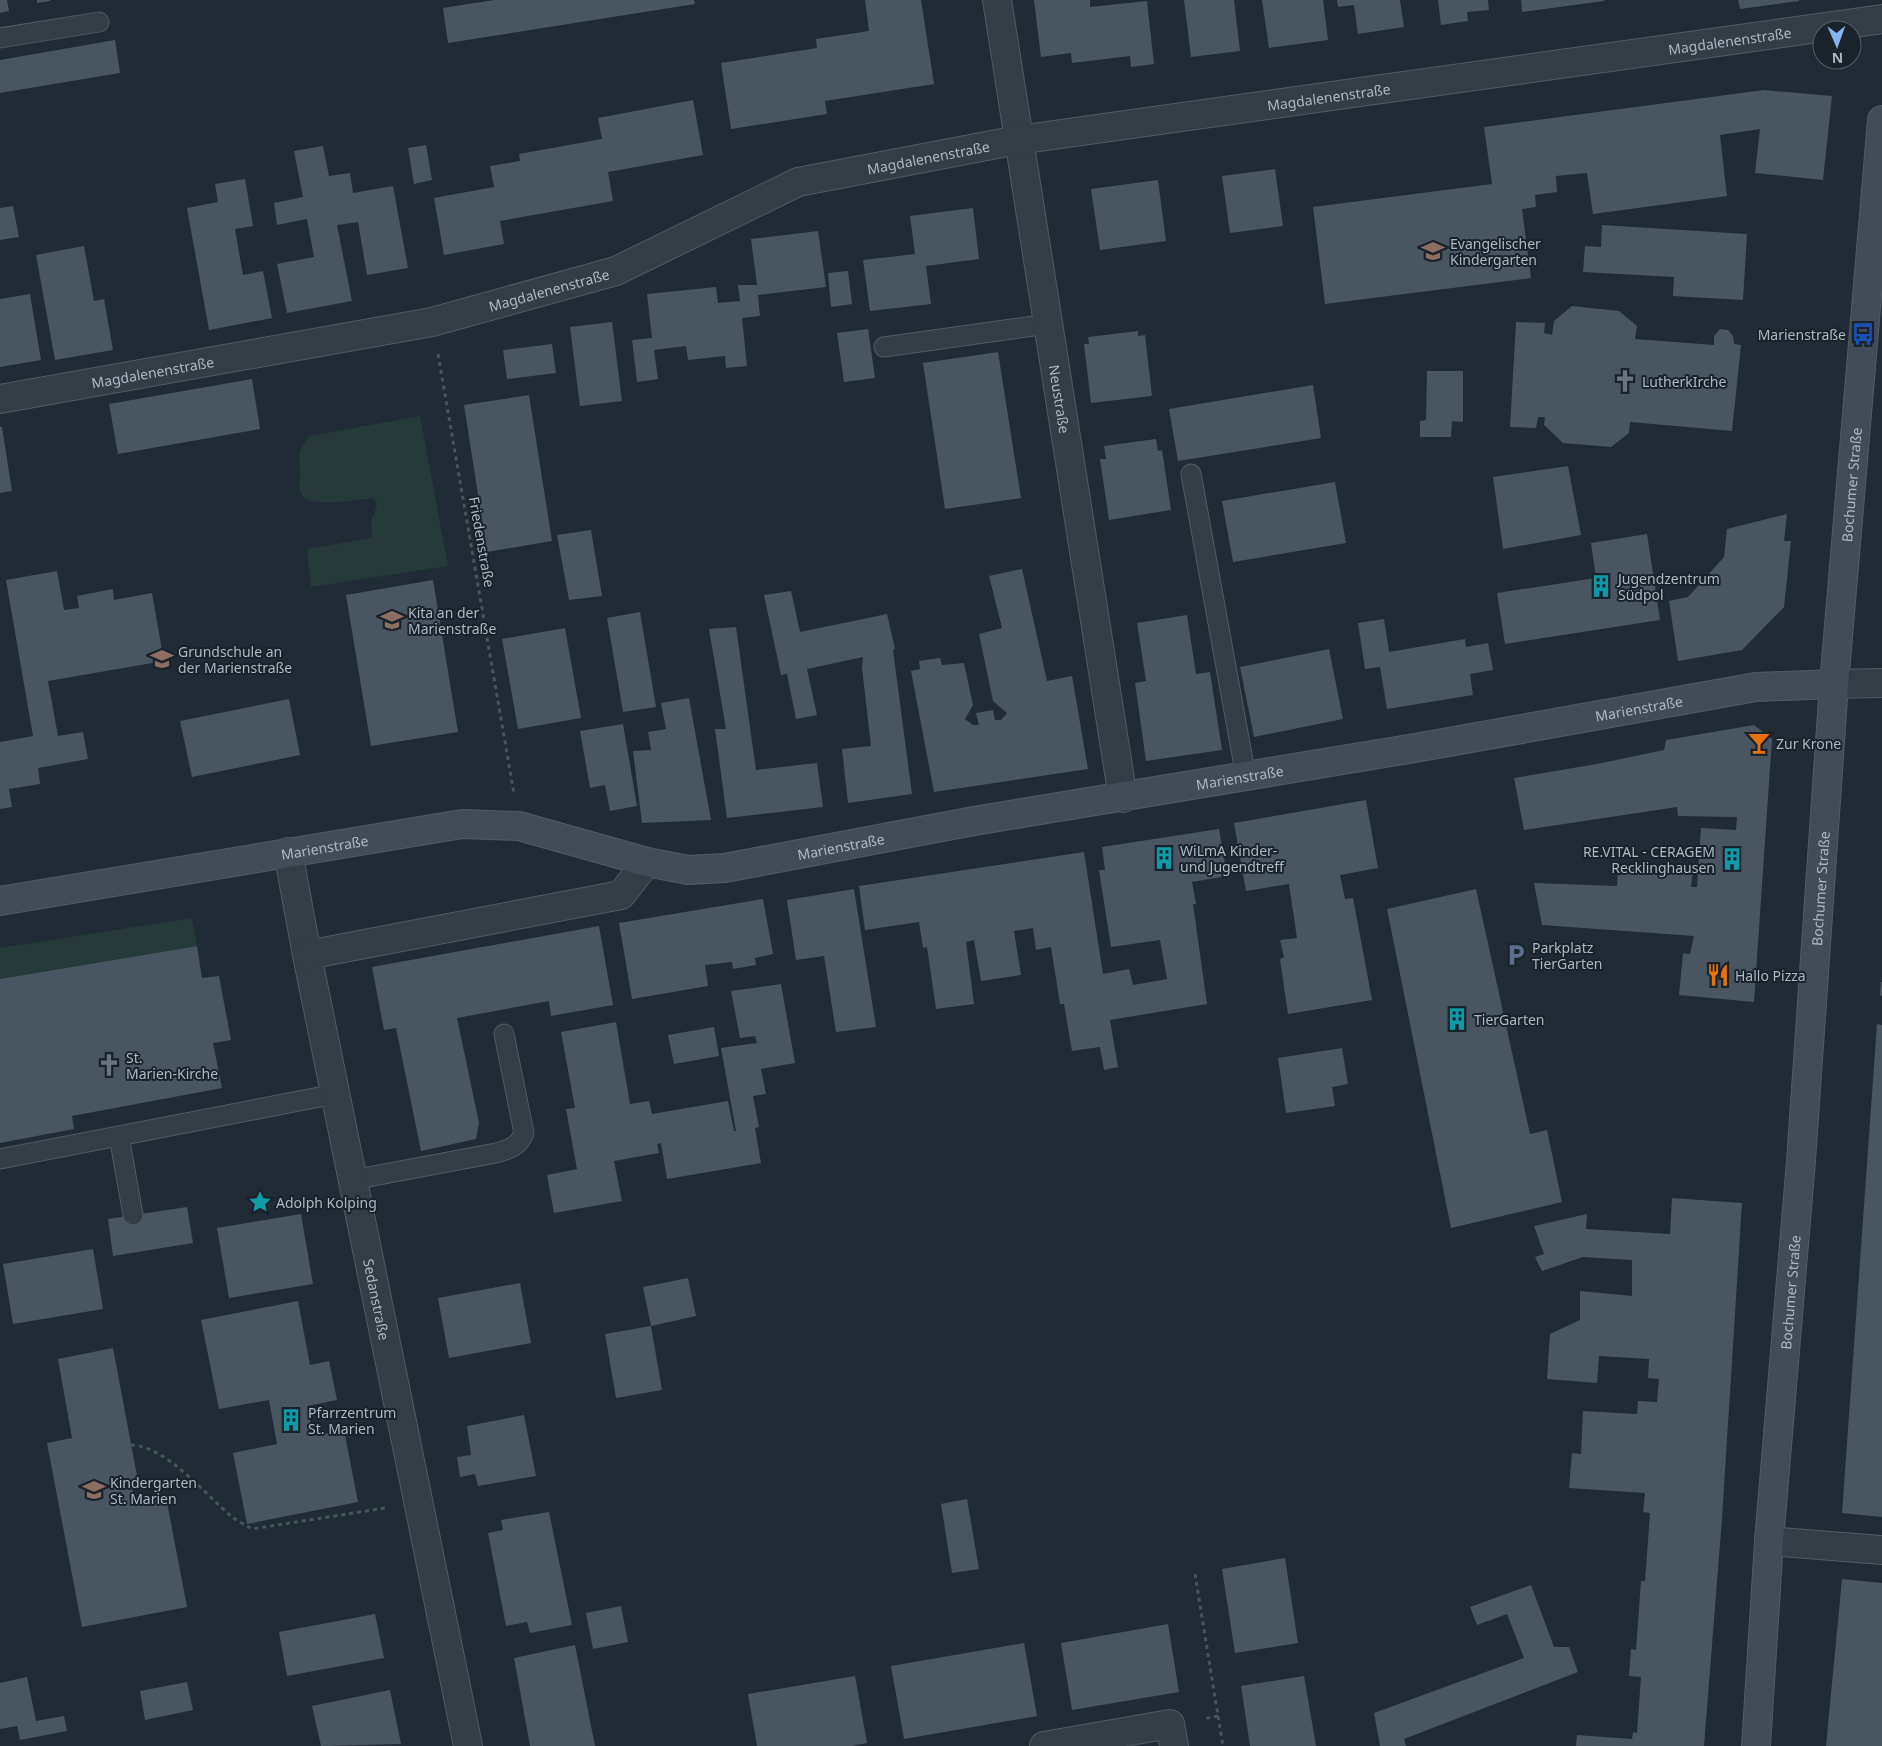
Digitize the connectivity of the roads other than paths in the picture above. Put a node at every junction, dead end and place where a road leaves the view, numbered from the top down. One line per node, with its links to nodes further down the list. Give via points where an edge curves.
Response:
1 (997, 0): 6 (street, Neustraße)
2 (1882, 19): 6 (street, Magdalenenstraße)
3 (99, 22): 4 (lane)
4 (0, 38)
5 (1882, 120): 12 (street, Bochumer Straße)
6 (1018, 140): 7 (street, Neustraße); 9 (street, Magdalenenstraße, via 798,182 616,271 432,322)
7 (1048, 324): 8 (lane); 14 (street, Neustraße)
8 (884, 347)
9 (0, 399)
10 (1191, 474): 13 (lane)
11 (1882, 683): 12 (street)
12 (1834, 684): 13 (street, Marienstraße, via 1756,686); 25 (street, Bochumer Straße, via 1802,1152)
13 (1246, 776): 14 (street, Marienstraße)
14 (1123, 798): 16 (street, Marienstraße, via 974,821 724,868 688,870)
15 (288, 852): 16 (street, Marienstraße, via 462,824 519,826); 17 (street, Marienstraße); 18 (street, Sedanstraße)
16 (647, 862): 18 (street, via 621,895)
17 (0, 901)
18 (307, 955): 20 (street, Sedanstraße)
19 (504, 1034): 23 (lane, via 524,1133 521,1141 513,1148 496,1152)
20 (335, 1094): 21 (lane); 23 (street, Sedanstraße)
21 (119, 1136): 22 (lane); 24 (lane)
22 (0, 1159)
23 (352, 1180): 28 (street, Sedanstraße)
24 (132, 1215)
25 (1769, 1541): 26 (street); 30 (street, Bochumer Straße)
26 (1882, 1550)
27 (1172, 1735): 29 (street)
28 (468, 1746)
29 (1044, 1746)
30 (1756, 1746)

